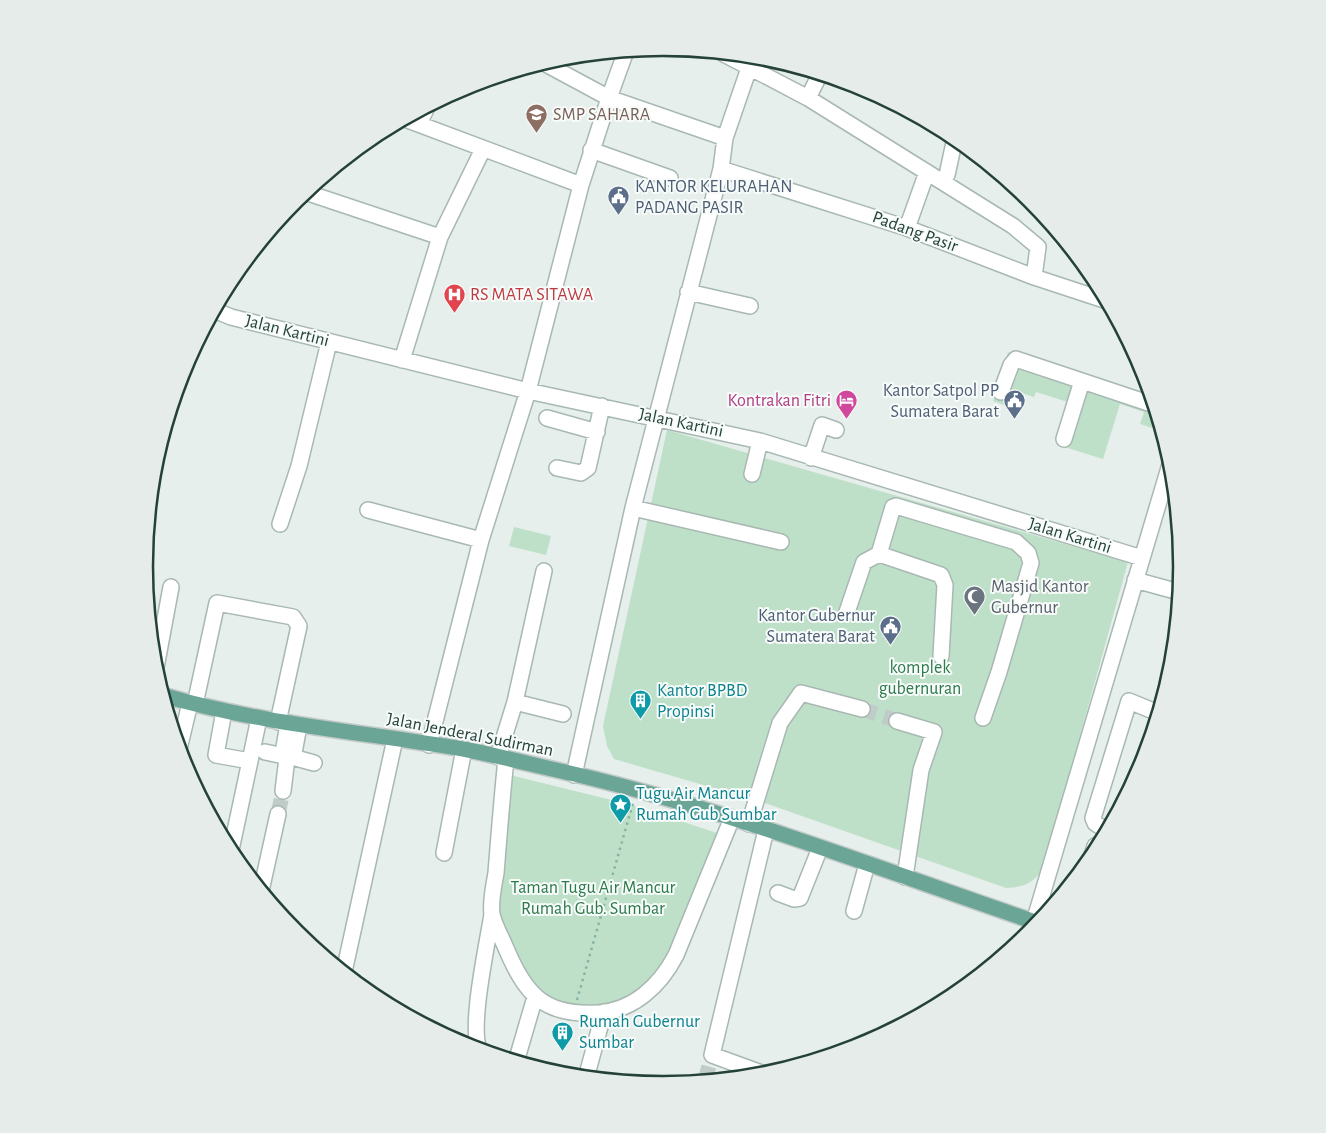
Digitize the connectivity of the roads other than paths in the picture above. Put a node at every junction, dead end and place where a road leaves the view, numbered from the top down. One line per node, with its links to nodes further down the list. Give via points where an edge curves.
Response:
1 (624, 58): 6 (street)
2 (739, 62): 4 (street)
3 (554, 68): 6 (street)
4 (749, 68): 7 (street); 9 (street)
5 (817, 80): 7 (street)
6 (610, 98): 9 (street); 12 (street)
7 (808, 98): 14 (street)
8 (414, 122): 11 (street)
9 (725, 138): 13 (street)
10 (953, 147): 15 (street)
11 (483, 149): 17 (street); 20 (street)
12 (591, 150): 16 (street); 17 (street)
13 (721, 169): 19 (street, Padang Pasir); 22 (street)
14 (927, 172): 19 (street); 21 (street, via 1036,243 1039,252)
15 (947, 175)
16 (670, 178)
17 (581, 185): 29 (street)
18 (314, 195): 20 (street)
19 (908, 228): 21 (street, Padang Pasir)
20 (440, 237): 27 (street)
21 (1034, 277): 23 (street, Padang Pasir)
22 (688, 292): 24 (street); 33 (street)
23 (1097, 299)
24 (750, 306)
25 (220, 313): 26 (street, Jalan Kartini)
26 (329, 342): 27 (street, Jalan Kartini); 47 (street, via 299,466)
27 (402, 360): 29 (street, Jalan Kartini)
28 (1082, 381): 30 (street, via 1016,359 1010,365); 31 (street); 37 (street)
29 (528, 391): 32 (street, Jalan Kartini); 48 (street)
30 (1000, 392)
31 (1146, 402)
32 (602, 406): 33 (street, Jalan Kartini); 36 (street)
33 (656, 417): 38 (street, Jalan Kartini); 44 (street)
34 (547, 418): 36 (street)
35 (836, 430): 39 (street, via 822,425)
36 (597, 432): 40 (street, via 586,470 578,473)
37 (1064, 439)
38 (760, 441): 39 (street, Jalan Kartini); 41 (street)
39 (811, 458): 43 (street, Jalan Kartini)
40 (558, 468)
41 (752, 474)
42 (1165, 480): 51 (street)
43 (909, 486): 45 (street); 51 (street, Jalan Kartini)
44 (633, 508): 49 (street); 81 (street)
45 (902, 508): 50 (street, via 893,507); 69 (street, via 1016,542 1028,553 1031,564)
46 (368, 510): 48 (street)
47 (280, 524)
48 (481, 540): 74 (street)
49 (781, 542)
50 (879, 554): 56 (street, via 864,562); 58 (street, via 941,575 944,579)
51 (1142, 558): 53 (street)
52 (544, 571): 61 (street)
53 (1135, 580): 55 (street); 59 (street)
54 (171, 587): 57 (street)
55 (1172, 590)
56 (846, 612)
57 (160, 649)
58 (941, 656)
59 (1103, 692): 62 (street); 96 (street)
60 (170, 697): 63 (main road, Jalan Jenderal Sudirman)
61 (515, 702): 67 (street); 78 (street)
62 (1129, 702): 65 (street); 86 (street, via 1093,818)
63 (193, 704): 66 (main road, Jalan Jenderal Sudirman); 71 (street, via 217,603 293,617 299,626); 72 (street)
64 (862, 709): 85 (street, via 801,693 780,723)
65 (1153, 710)
66 (224, 711): 68 (main road, Jalan Jenderal Sudirman); 79 (street, via 216,755)
67 (563, 714)
68 (259, 718): 71 (main road, Jalan Jenderal Sudirman); 79 (street)
69 (983, 718)
70 (897, 721): 92 (street, via 934,732 921,770)
71 (289, 724): 73 (main road, Jalan Jenderal Sudirman); 77 (street)
72 (183, 738)
73 (395, 739): 74 (main road, Jalan Jenderal Sudirman); 99 (street)
74 (429, 745): 75 (main road, Jalan Jenderal Sudirman)
75 (464, 750): 78 (main road, Jalan Jenderal Sudirman); 90 (street)
76 (265, 752): 77 (street)
77 (288, 757): 80 (street); 82 (street)
78 (502, 758): 81 (main road, Jalan Jenderal Sudirman); 97 (street)
79 (250, 761): 88 (street)
80 (314, 763)
81 (574, 774): 84 (main road, Jalan Jenderal Sudirman)
82 (283, 791)
83 (278, 814): 93 (street)
84 (732, 818): 85 (main road, Jalan Jenderal Sudirman); 101 (street, via 669,967 642,997 620,1009)
85 (749, 824): 87 (main road, Jalan Jenderal Sudirman)
86 (1102, 827)
87 (766, 830): 89 (main road, Jalan Jenderal Sudirman); 104 (street, via 712,1055)
88 (233, 841)
89 (820, 848): 91 (main road, Jalan Jenderal Sudirman); 94 (street, via 800,898)
90 (444, 853)
91 (867, 864): 92 (main road, Jalan Jenderal Sudirman); 95 (street)
92 (905, 877): 98 (main road, Jalan Jenderal Sudirman)
93 (263, 883)
94 (778, 893)
95 (854, 911)
96 (1039, 911)
97 (492, 914): 100 (street, via 516,972); 102 (street, via 478,1008)
98 (1028, 923)
99 (345, 965)
100 (535, 997): 101 (street, via 574,1013); 103 (street)
101 (604, 1012): 105 (street)
102 (477, 1042)
103 (518, 1055)
104 (752, 1069)
105 (588, 1071)

